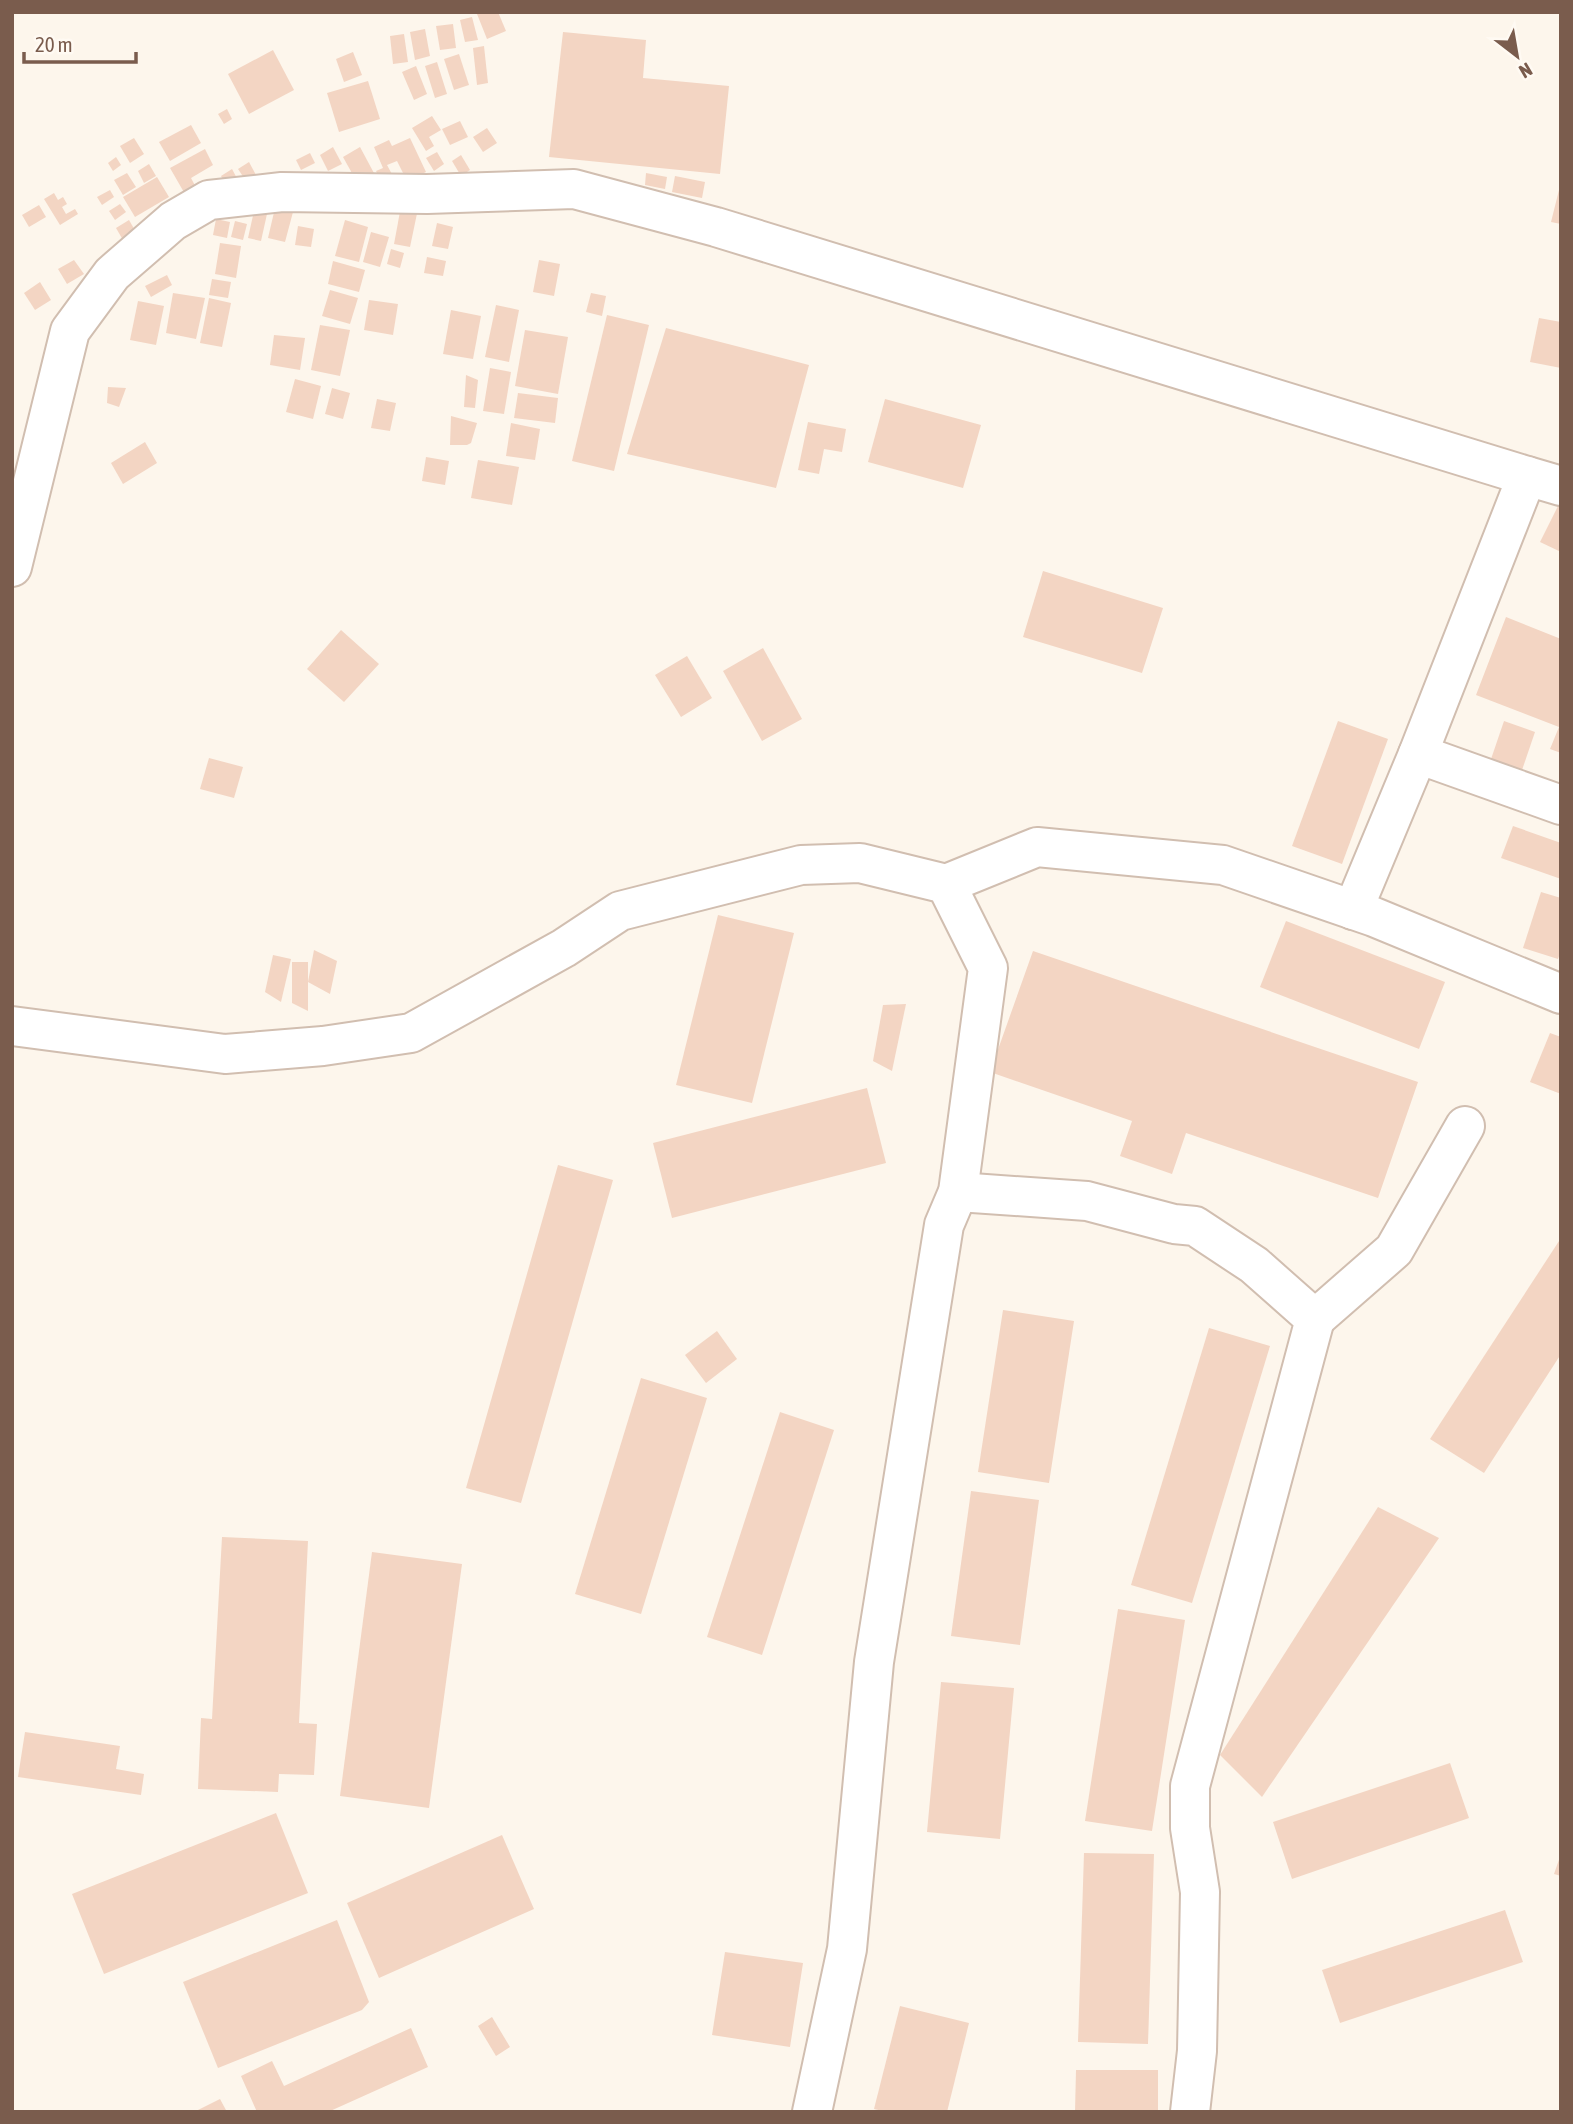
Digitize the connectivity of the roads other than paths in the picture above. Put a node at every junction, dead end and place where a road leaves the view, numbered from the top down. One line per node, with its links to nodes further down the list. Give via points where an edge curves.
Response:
1 (1544, 481): 2 (street, via 716,227 573,188 427,194 282,192 209,200 173,221 112,274 70,331); 3 (street)
2 (12, 567)
3 (1418, 754): 4 (street); 6 (street)
4 (1561, 805)
5 (946, 884): 6 (street, via 1037,847 1223,865); 8 (street, via 860,863 801,865 620,911 564,948 411,1033 225,1054); 10 (street, via 988,968)
6 (1353, 910): 7 (street)
7 (1561, 994)
8 (12, 1026)
9 (1465, 1126): 11 (street, via 1394,1250)
10 (958, 1192): 11 (street, via 1087,1201 1195,1226 1254,1265); 12 (street, via 944,1225 874,1662 848,1949)
11 (1315, 1318): 13 (street, via 1190,1786 1190,1828 1200,1892 1197,2051)
12 (812, 2112)
13 (1190, 2112)

